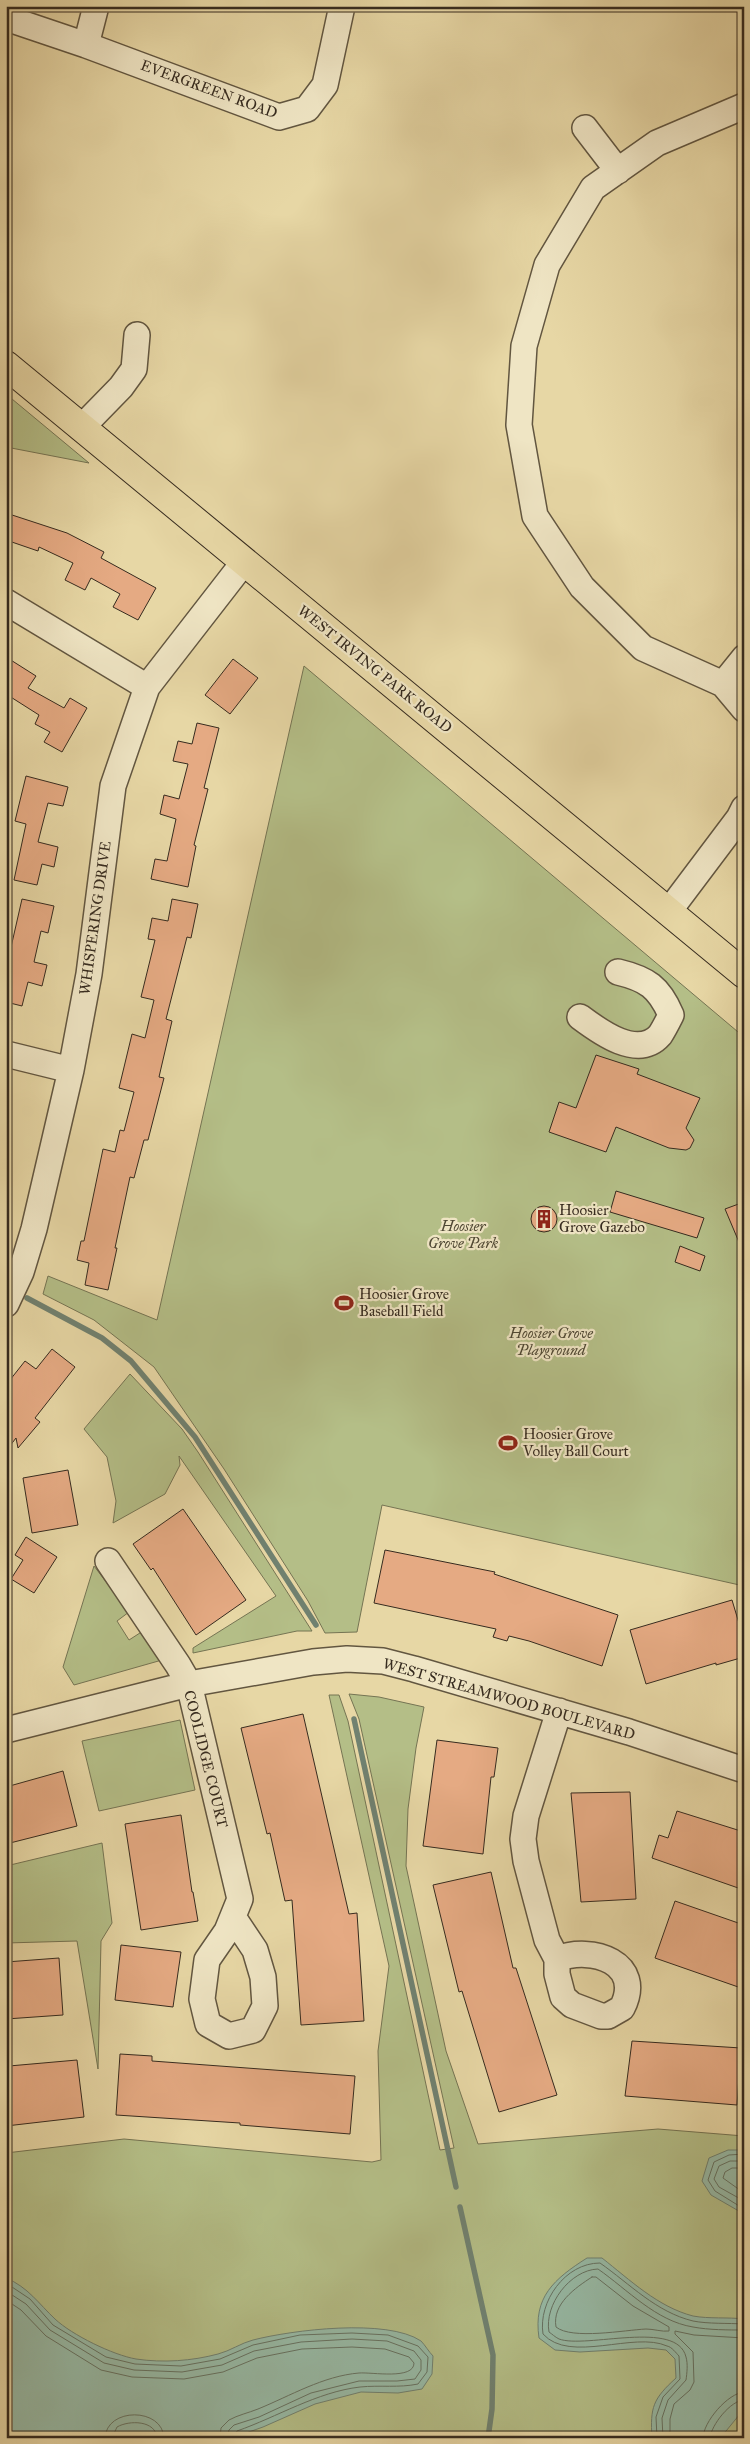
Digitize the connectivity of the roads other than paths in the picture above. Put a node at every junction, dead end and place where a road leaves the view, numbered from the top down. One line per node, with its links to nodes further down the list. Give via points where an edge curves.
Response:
1 (96, 6): 4 (street)
2 (342, 6): 4 (street, EVERGREEN ROAD, via 325,85 307,109 280,117)
3 (6, 18): 4 (street, EVERGREEN ROAD)
4 (86, 45)
5 (744, 106): 7 (street, via 657,143)
6 (585, 128): 7 (street)
7 (618, 171): 14 (street, via 593,188 547,264 524,346 519,425 535,516 582,587 643,648)
8 (137, 335): 10 (street, via 134,369)
9 (6, 365): 10 (main road, WEST IRVING PARK ROAD)
10 (81, 428): 11 (main road, WEST IRVING PARK ROAD)
11 (244, 562): 15 (street, WHISPERING DRIVE); 18 (main road, WEST IRVING PARK ROAD)
12 (6, 602): 15 (street)
13 (744, 658): 14 (street)
14 (723, 684): 16 (street)
15 (147, 687): 23 (street, WHISPERING DRIVE, via 113,786 89,974)
16 (744, 709)
17 (744, 808): 18 (street)
18 (669, 911): 20 (main road, WEST IRVING PARK ROAD)
19 (618, 972): 21 (street, via 641,977 664,998 671,1015 659,1036 640,1046 625,1043 601,1033)
20 (744, 974)
21 (580, 1017)
22 (6, 1054): 23 (street)
23 (71, 1070): 24 (street, WHISPERING DRIVE, via 34,1229 21,1272)
24 (6, 1304)
25 (108, 1562): 26 (street, COOLIDGE COURT)
26 (188, 1684): 27 (street, WEST STREAMWOOD BOULEVARD, via 348,1658 414,1669); 28 (street, WEST STREAMWOOD BOULEVARD); 30 (street, COOLIDGE COURT, via 240,1899)
27 (559, 1711): 29 (street, WEST STREAMWOOD BOULEVARD); 31 (street, via 526,1816 523,1839 547,1940)
28 (6, 1730)
29 (744, 1770)
30 (233, 1917)
31 (557, 1959)

